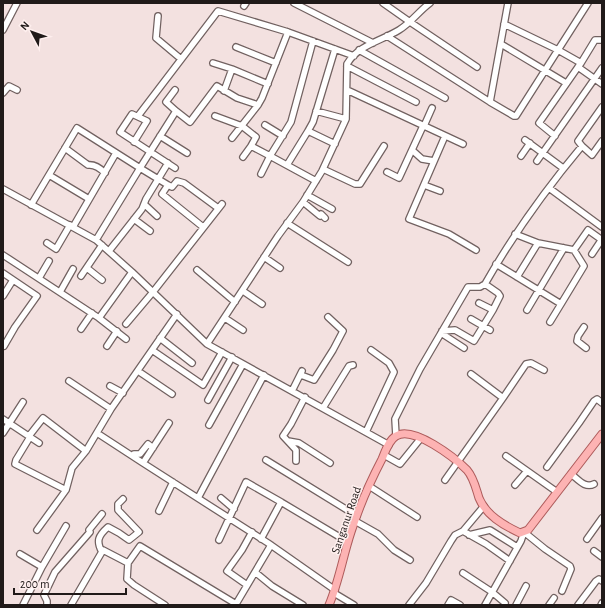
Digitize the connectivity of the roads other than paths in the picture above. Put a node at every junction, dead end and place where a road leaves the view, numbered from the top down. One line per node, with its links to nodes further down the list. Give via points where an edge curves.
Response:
1 (17, 3): 10 (street)
2 (294, 3): 15 (street)
3 (383, 3): 8 (street)
4 (508, 3): 9 (street)
5 (588, 3): 20 (street)
6 (427, 4): 8 (street)
7 (158, 16): 22 (street, via 156,38)
8 (410, 22): 12 (street); 27 (street)
9 (504, 24): 16 (street); 20 (street)
10 (3, 30)
11 (288, 32): 14 (street); 22 (street, via 218,11); 24 (street)
12 (387, 36): 15 (street); 42 (street)
13 (602, 40): 25 (street, via 595,40)
14 (313, 41): 18 (street); 56 (street, via 291,122)
15 (373, 43): 19 (street)
16 (501, 44): 30 (street); 42 (street)
17 (236, 47): 24 (street)
18 (334, 49): 21 (street); 47 (street)
19 (360, 50): 21 (street); 40 (street)
20 (558, 50): 25 (street); 30 (street)
21 (354, 56): 26 (street)
22 (181, 60): 48 (street)
23 (214, 63): 29 (street)
24 (276, 63): 33 (street)
25 (579, 65): 31 (street); 32 (street)
26 (347, 66): 37 (street); 41 (street)
27 (477, 67)
28 (602, 68): 31 (street)
29 (232, 70): 33 (street); 38 (street)
30 (545, 70): 32 (street); 42 (street, via 516,116)
31 (595, 79): 34 (street); 58 (street)
32 (566, 83): 58 (street, via 538,123)
33 (268, 84): 43 (street)
34 (602, 84)
35 (17, 90): 39 (street, via 9,86)
36 (175, 90): 46 (street, via 166,102)
37 (347, 90): 50 (street); 53 (street)
38 (224, 91): 43 (street); 46 (street, via 217,86 190,122)
39 (3, 93)
40 (445, 98)
41 (416, 102)
42 (490, 102)
43 (258, 106): 52 (street)
44 (602, 106): 66 (street, via 578,141)
45 (432, 108): 53 (street)
46 (176, 111): 55 (street)
47 (316, 111): 50 (street); 54 (street)
48 (138, 116): 61 (street, via 147,120); 61 (street, via 132,114 120,132)
49 (215, 116): 52 (street)
50 (346, 119): 62 (street)
51 (265, 125): 56 (street)
52 (242, 126): 59 (street); 64 (street, via 256,137)
53 (423, 126): 57 (street); 68 (street)
54 (308, 131): 62 (street); 79 (street)
55 (160, 136): 70 (street); 71 (street)
56 (283, 136): 73 (street)
57 (445, 136): 63 (street); 77 (street)
58 (555, 136): 72 (street)
59 (232, 138)
60 (602, 141): 66 (street, via 592,155)
61 (134, 142): 70 (street)
62 (335, 144): 83 (street)
63 (463, 144)
64 (251, 146): 73 (street); 75 (street)
65 (384, 146): 83 (street, via 360,184)
66 (582, 146): 82 (street)
67 (65, 148): 69 (street, via 77,128); 84 (street, via 88,165 99,167); 87 (street)
68 (412, 150): 77 (street, via 422,159); 85 (street, via 399,178)
69 (116, 152): 80 (street); 84 (street)
70 (150, 152): 78 (street); 80 (street)
71 (186, 152)
72 (542, 152): 74 (street, via 528,142); 76 (street); 82 (street)
73 (270, 156): 79 (street); 86 (street)
74 (521, 156)
75 (243, 157)
76 (537, 160)
77 (434, 161): 91 (street)
78 (168, 163): 81 (street); 88 (street)
79 (287, 165): 89 (street)
80 (140, 168): 88 (street); 111 (street)
81 (175, 168)
82 (563, 168): 92 (street)
83 (323, 169): 89 (street)
84 (105, 172): 96 (street)
85 (387, 172)
86 (261, 174)
87 (49, 175): 96 (street); 99 (street)
88 (158, 179): 90 (street); 98 (street)
89 (316, 181): 95 (street)
90 (168, 185): 106 (street, via 162,194); 106 (street, via 172,187 177,181 184,183 220,206)
91 (424, 185): 94 (street); 116 (street, via 409,219 449,234)
92 (549, 188): 107 (street); 109 (street)
93 (3, 189): 99 (street)
94 (440, 191)
95 (307, 195): 97 (street); 100 (street)
96 (89, 199): 105 (street)
97 (302, 202): 102 (street); 104 (street)
98 (144, 204): 101 (street); 103 (street)
99 (31, 205): 105 (street)
100 (332, 209)
101 (158, 216)
102 (325, 218)
103 (134, 219): 108 (street); 118 (street)
104 (288, 223): 121 (street); 123 (street)
105 (71, 226): 111 (street); 113 (street, via 56,249)
106 (203, 227): 140 (street)
107 (602, 227)
108 (150, 231)
109 (515, 234): 112 (street); 124 (street)
110 (602, 239): 117 (street, via 588,230); 119 (street)
111 (96, 240): 114 (street)
112 (538, 243): 115 (street); 132 (street)
113 (47, 244)
114 (102, 245): 118 (street); 125 (street)
115 (564, 248): 117 (street); 137 (street)
116 (476, 250)
117 (574, 250): 145 (street, via 584,266)
118 (109, 251): 129 (street)
119 (592, 254)
120 (3, 255): 133 (street)
121 (264, 257): 126 (street); 138 (street)
122 (49, 261): 133 (street)
123 (348, 262)
124 (496, 264): 132 (street); 136 (street)
125 (87, 268): 131 (street); 135 (street)
126 (280, 268)
127 (74, 269): 139 (street)
128 (197, 270): 142 (street)
129 (132, 272): 140 (street); 151 (street)
130 (3, 273): 134 (street)
131 (81, 276)
132 (516, 277): 137 (street)
133 (39, 278): 139 (street)
134 (13, 280): 141 (street); 166 (street, via 37,296 15,327)
135 (102, 280)
136 (485, 284): 146 (street, via 500,296); 162 (street, via 480,287 468,287)
137 (539, 290): 145 (street); 147 (street)
138 (243, 291): 142 (street); 144 (street)
139 (60, 292): 148 (street)
140 (153, 292): 149 (street); 155 (street)
141 (3, 296)
142 (235, 302): 152 (street)
143 (478, 303): 146 (street)
144 (262, 304)
145 (562, 304): 154 (street)
146 (493, 310): 156 (street)
147 (527, 310)
148 (92, 313): 151 (street); 158 (street)
149 (177, 314): 163 (street); 165 (street)
150 (328, 317): 183 (street, via 343,330 314,380 302,373)
151 (99, 318): 161 (street)
152 (225, 318): 159 (street); 165 (street)
153 (471, 319): 156 (street)
154 (550, 322)
155 (126, 324)
156 (483, 326): 160 (street); 162 (street, via 474,341 455,330)
157 (584, 327): 169 (street, via 577,341)
158 (81, 329)
159 (243, 330)
160 (490, 330)
161 (116, 331): 164 (street); 167 (street)
162 (442, 332): 168 (street); 201 (street, via 395,419)
163 (160, 338): 170 (street); 174 (street)
164 (126, 339)
165 (207, 344): 172 (street)
166 (6, 346)
167 (107, 346)
168 (464, 348)
169 (586, 348)
170 (152, 350): 172 (street, via 203,385); 178 (street)
171 (371, 350): 197 (street, via 389,363 394,372)
172 (222, 352): 173 (street)
173 (232, 357): 175 (street); 188 (street)
174 (192, 363)
175 (243, 364): 180 (street); 196 (street)
176 (353, 365): 191 (street, via 349,366)
177 (544, 370): 187 (street, via 530,363 526,364)
178 (138, 372): 184 (street); 185 (street)
179 (471, 374): 187 (street)
180 (264, 375): 183 (street); 227 (street)
181 (69, 381): 192 (street)
182 (110, 386): 184 (street)
183 (292, 390): 186 (street)
184 (123, 393): 192 (street)
185 (172, 394)
186 (305, 397): 191 (street); 205 (street, via 283,436)
187 (504, 398): 216 (street)
188 (208, 400)
189 (23, 402): 194 (street)
190 (602, 404): 217 (street, via 597,399 594,401)
191 (323, 408): 197 (street)
192 (111, 409): 199 (street)
193 (3, 419): 194 (street)
194 (10, 423): 198 (street); 200 (street)
195 (169, 423): 207 (street)
196 (209, 425)
197 (366, 432): 206 (street)
198 (3, 433)
199 (97, 433): 208 (street); 214 (street)
200 (29, 436): 204 (street); 208 (street, via 43,418); 225 (street, via 15,464)
201 (396, 436): 202 (main road, via 408,433); 206 (main road, Sanganur Road)
202 (421, 438): 210 (street, via 400,464); 216 (main road, via 432,443)
203 (601, 438): 219 (main road)
204 (39, 442)
205 (288, 442): 213 (street, via 296,450); 215 (street, via 299,443)
206 (389, 445): 210 (main road, Sanganur Road)
207 (153, 448): 209 (street, via 148,444 140,454); 214 (street)
208 (86, 452): 225 (street, via 72,468)
209 (134, 454)
210 (384, 454): 223 (main road, Sanganur Road)
211 (506, 456): 218 (street)
212 (266, 460): 236 (street)
213 (296, 460)
214 (143, 463): 221 (street)
215 (330, 463)
216 (458, 463): 220 (street); 231 (main road, via 470,475)
217 (547, 467)
218 (527, 471): 224 (street); 226 (street)
219 (571, 474): 222 (street, via 586,486); 226 (main road)
220 (445, 480)
221 (173, 482): 227 (street); 233 (street)
222 (594, 484)
223 (369, 486): 235 (street); 236 (main road, Sanganur Road)
224 (516, 486)
225 (66, 490): 240 (street)
226 (557, 492): 243 (main road)
227 (198, 498): 238 (street)
228 (221, 498): 232 (street)
229 (123, 500): 252 (street, via 118,504 118,510 139,532 129,540 108,527 98,539)
230 (281, 502): 232 (street, via 246,482); 245 (street); 248 (street)
231 (484, 506): 241 (street); 243 (main road, via 494,518 520,533)
232 (234, 509): 238 (street)
233 (159, 511)
234 (102, 514): 270 (street, via 90,532 55,572 44,595)
235 (417, 517)
236 (356, 518): 248 (main road, Sanganur Road); 255 (street)
237 (602, 518): 246 (street)
238 (230, 519): 242 (street); 247 (street)
239 (66, 526): 258 (street)
240 (37, 530)
241 (463, 531): 244 (street); 276 (street, via 455,535)
242 (252, 532): 245 (street); 262 (street, via 227,571)
243 (524, 532): 250 (street); 264 (street, via 570,566 571,570)
244 (469, 535): 250 (street, via 490,530); 256 (street)
245 (261, 539): 249 (street)
246 (586, 539)
247 (220, 540)
248 (348, 542): 265 (main road, Sanganur Road)
249 (271, 545): 259 (street); 265 (street)
250 (517, 547): 256 (street)
251 (594, 551): 254 (street)
252 (102, 552): 257 (street, via 104,550); 271 (street)
253 (20, 554): 258 (street)
254 (602, 557)
255 (410, 560)
256 (510, 561): 266 (street)
257 (128, 563): 262 (street, via 140,546 236,604); 272 (street, via 127,579)
258 (42, 567): 269 (street)
259 (255, 572): 262 (street); 273 (street)
260 (463, 573): 266 (street)
261 (602, 581): 282 (street, via 599,578)
262 (247, 585)
263 (526, 586): 280 (street)
264 (562, 591)
265 (334, 592): 274 (main road, Sanganur Road); 275 (street)
266 (492, 592): 268 (street); 279 (street)
267 (554, 598): 281 (street)
268 (505, 603)
269 (23, 605)
270 (47, 605)
271 (71, 605)
272 (166, 605)
273 (303, 605)
274 (329, 605)
275 (354, 605)
276 (409, 605)
277 (448, 605): 278 (street, via 451,600)
278 (460, 605)
279 (485, 605)
280 (516, 605)
281 (550, 605)
282 (578, 605)

